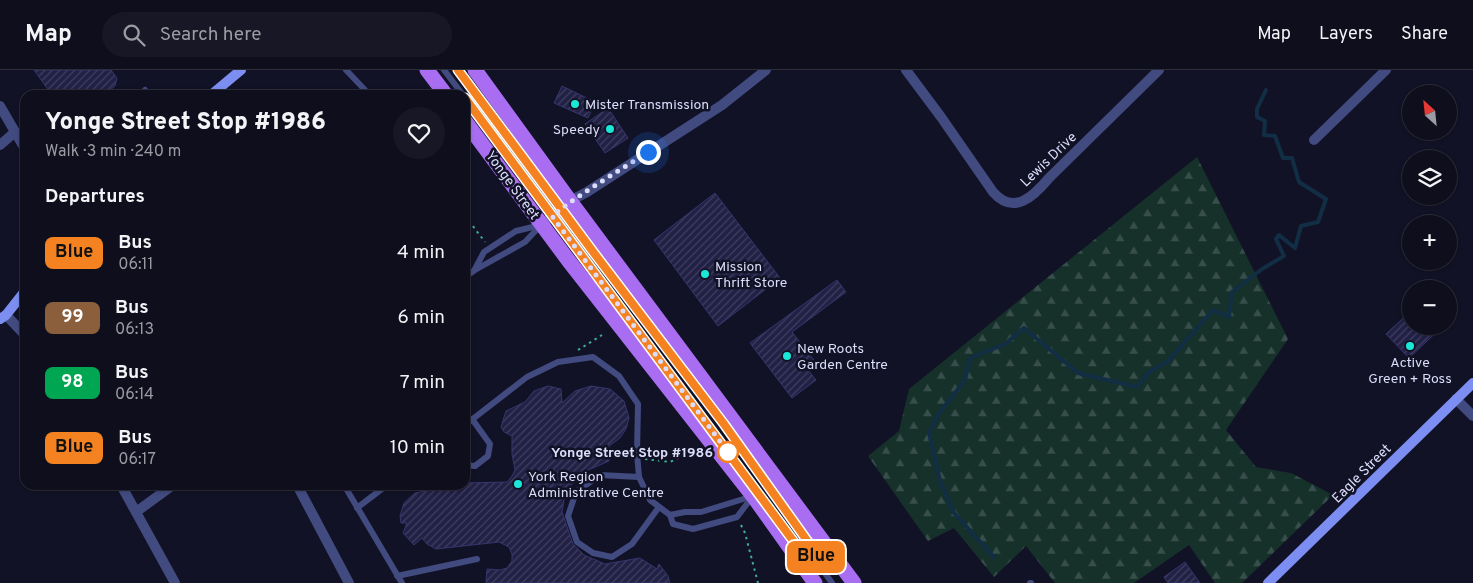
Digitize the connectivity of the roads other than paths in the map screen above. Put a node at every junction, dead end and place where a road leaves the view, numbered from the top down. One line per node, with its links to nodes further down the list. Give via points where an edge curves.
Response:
1 (241, 70): 11 (main road)
2 (346, 70): 12 (lane)
3 (427, 70): 13 (main road)
4 (444, 70): 14 (lane)
5 (458, 70): 22 (lane)
6 (475, 70): 22 (main road)
7 (766, 70): 22 (street, via 722,105)
8 (906, 70): 10 (street, Lewis Drive, via 993,192 1008,203 1016,204 1035,194)
9 (1386, 70): 20 (street)
10 (1155, 71)
11 (217, 90)
12 (365, 90)
13 (442, 90)
14 (459, 90)
15 (470, 105): 23 (lane)
16 (0, 106): 18 (street)
17 (470, 127): 23 (main road, Yonge Street)
18 (15, 132): 19 (street); 21 (street)
19 (20, 140)
20 (1314, 140)
21 (0, 145)
22 (565, 205): 23 (street); 47 (lane, via 811,546); 52 (main road)
23 (547, 220): 24 (lane, via 524,242); 24 (lane, via 516,231 484,252); 40 (main road, Yonge Street); 47 (lane)
24 (475, 270): 25 (lane)
25 (470, 274)
26 (20, 297): 27 (main road)
27 (3, 317): 28 (street)
28 (20, 331)
29 (1473, 382): 30 (main road, Eagle Street)
30 (1456, 399): 31 (street); 53 (main road, Eagle Street)
31 (1473, 416)
32 (472, 419): 33 (lane, via 490,444 488,456 475,466); 34 (lane, via 527,377 558,362 592,357 619,376 638,404)
33 (470, 466)
34 (639, 477): 41 (lane, via 650,500); 41 (lane, via 600,475 576,492 568,516 577,542 594,553 612,557 632,544)
35 (124, 490): 43 (street)
36 (166, 490): 43 (street)
37 (300, 490): 49 (street)
38 (347, 490): 42 (lane)
39 (380, 490): 42 (lane)
40 (753, 496): 44 (lane, via 700,512); 44 (lane, via 737,517 694,528 673,524); 47 (main road, Yonge Street)
41 (660, 507): 44 (lane)
42 (357, 508): 46 (lane)
43 (136, 512): 48 (street)
44 (670, 515)
45 (478, 559): 46 (lane)
46 (397, 576): 50 (lane)
47 (819, 576): 51 (lane)
48 (175, 583)
49 (349, 583)
50 (402, 583)
51 (832, 583)
52 (854, 583)
53 (1268, 583)

